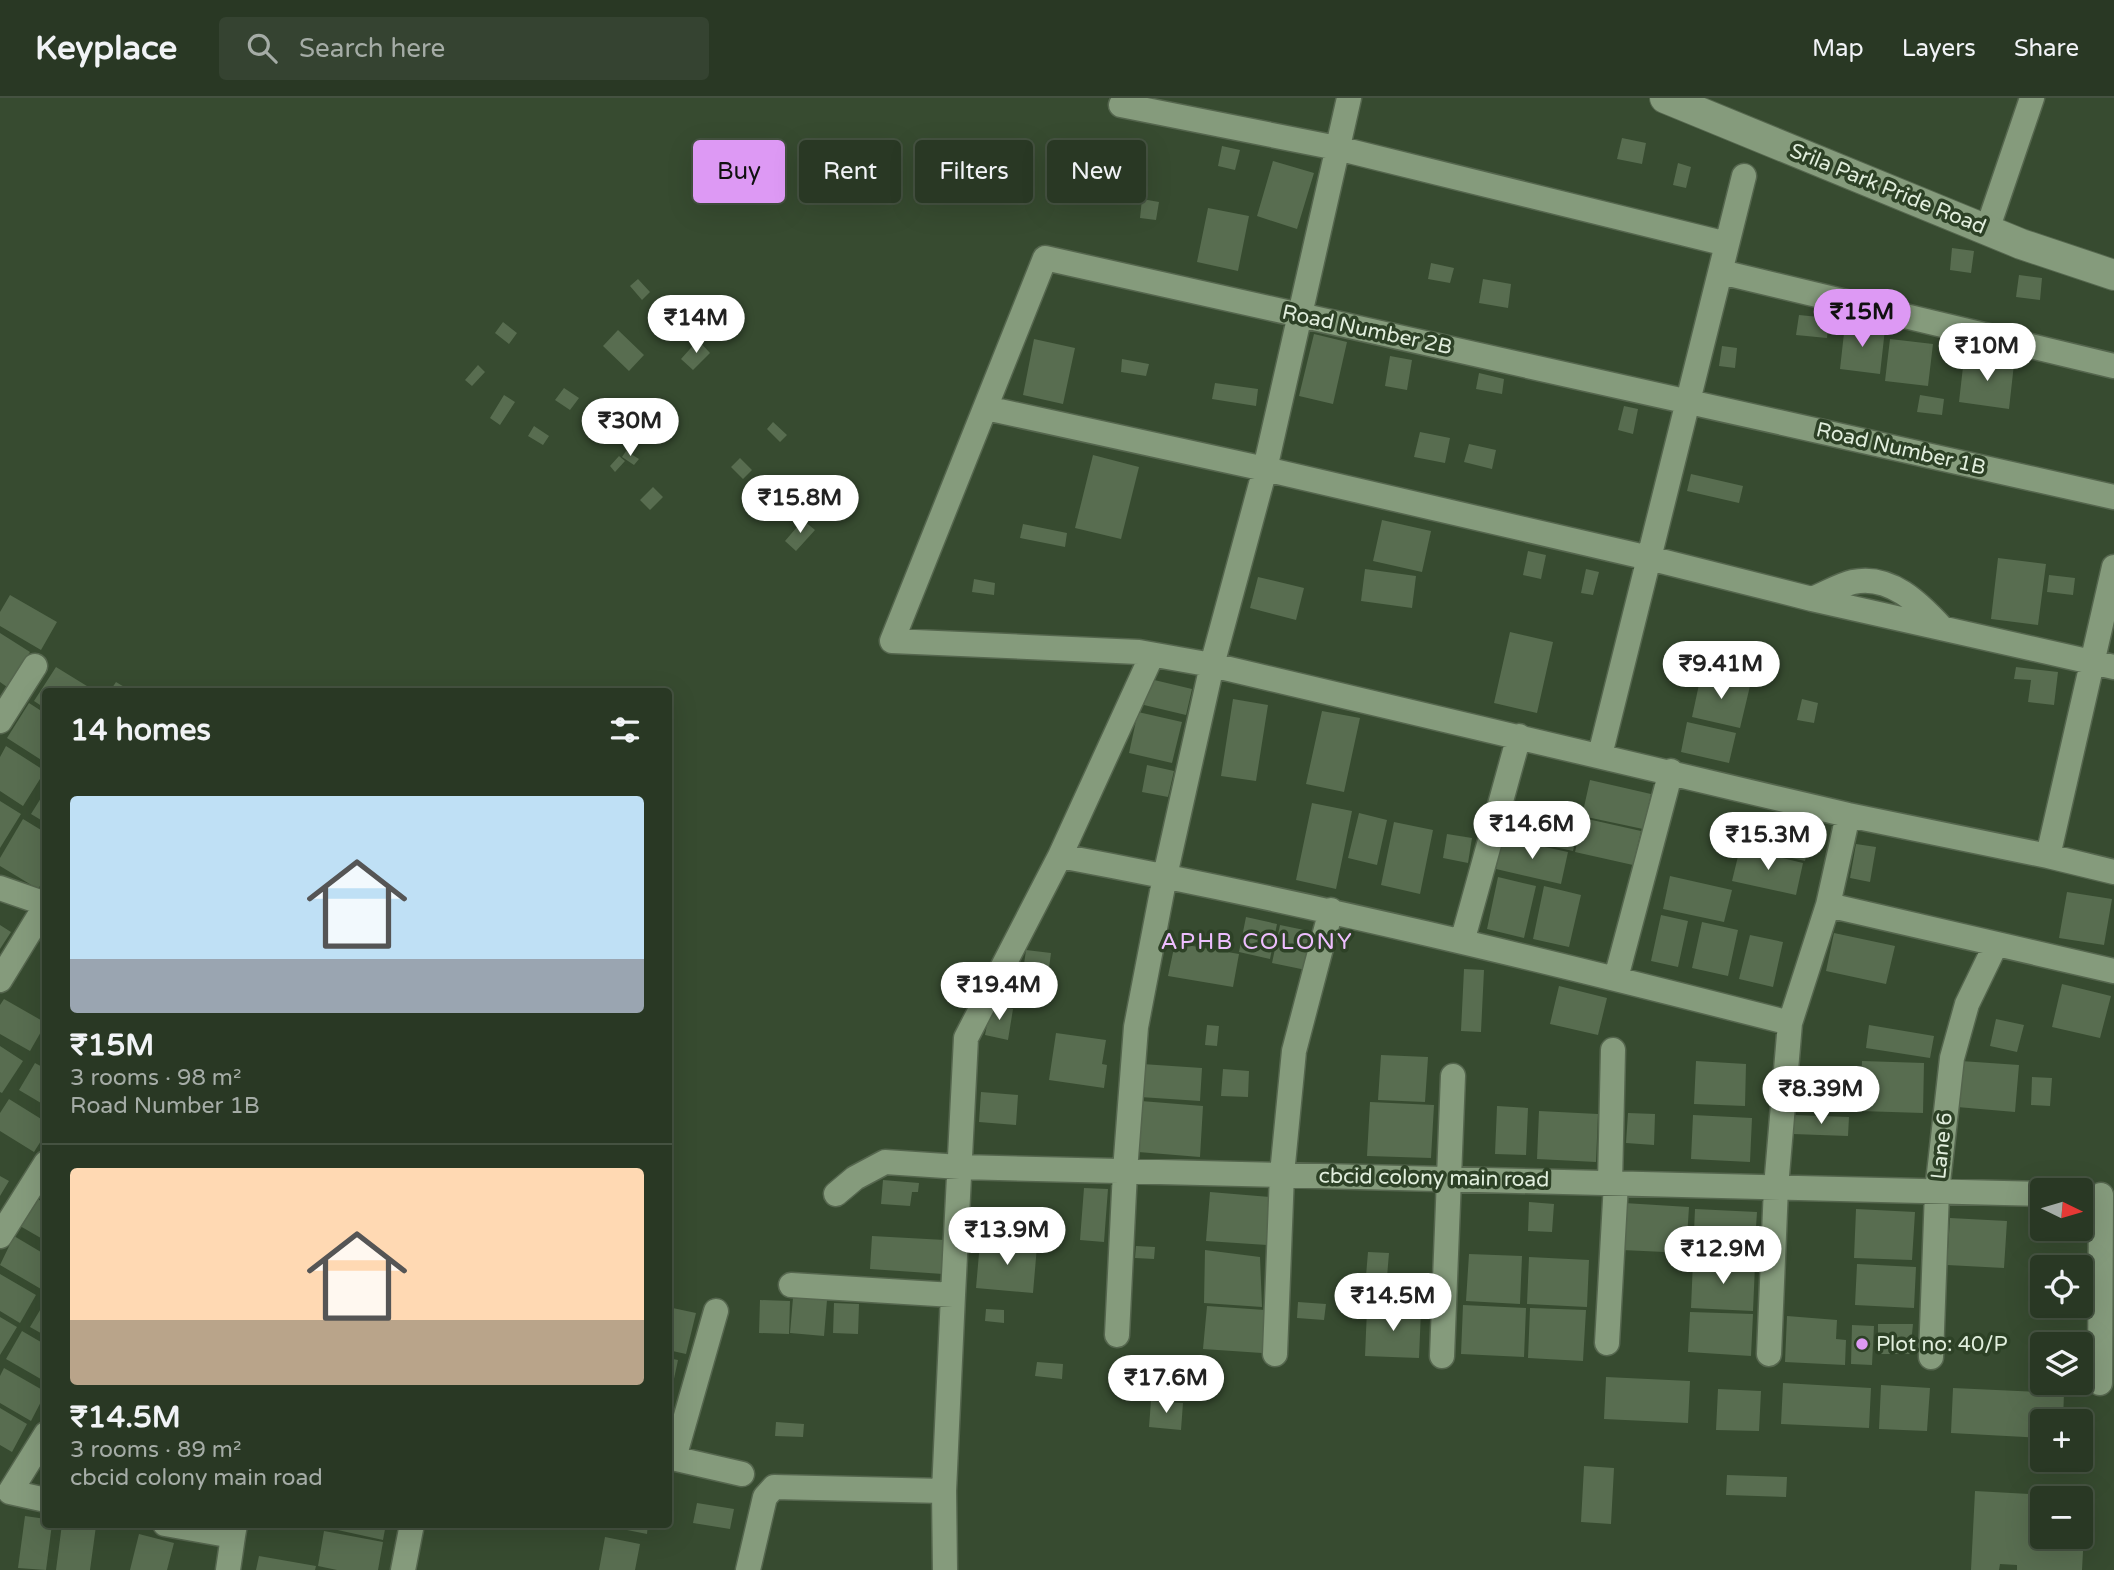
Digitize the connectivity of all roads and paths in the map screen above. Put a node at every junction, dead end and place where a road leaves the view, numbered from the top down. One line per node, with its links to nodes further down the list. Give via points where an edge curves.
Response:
1 (1349, 98): 5 (street)
2 (1665, 98): 7 (street, Srila Park Pride Road)
3 (2032, 98): 7 (street)
4 (1121, 105): 5 (street)
5 (1337, 148): 8 (street); 11 (street)
6 (1744, 176): 8 (street)
7 (1987, 230): 10 (street, Srila Park Pride Road)
8 (1727, 244): 9 (street)
9 (1721, 272): 12 (street); 13 (street)
10 (2114, 275)
11 (1300, 316): 13 (street, Road Number 2B); 14 (street, Road Number 2B, via 1045,258); 15 (street)
12 (2114, 366)
13 (1689, 401): 16 (street, Road Number 1B); 17 (street)
14 (986, 408): 15 (street); 19 (street, via 892,641)
15 (1265, 469): 17 (street); 20 (street)
16 (2114, 497)
17 (1649, 558): 21 (street, via 1812,600 1853,582 1878,581 1900,590 1943,628); 25 (street)
18 (2114, 567): 21 (street)
19 (1152, 655): 20 (street); 28 (street)
20 (1212, 664): 24 (street); 31 (street)
21 (2104, 664): 29 (street)
22 (35, 666): 23 (street)
23 (0, 721)
24 (1519, 736): 25 (street); 37 (street)
25 (1600, 755): 26 (street)
26 (1671, 771): 27 (street); 40 (street)
27 (1849, 815): 29 (street); 34 (street)
28 (1060, 856): 31 (street); 45 (street, via 966,1038)
29 (2048, 856): 30 (street)
30 (2114, 872)
31 (1165, 876): 35 (street); 47 (street, via 1136,1027)
32 (0, 888): 33 (street)
33 (42, 903)
34 (1828, 905): 38 (street); 42 (street)
35 (1331, 910): 37 (street); 48 (street, via 1294,1051)
36 (42, 911): 41 (street)
37 (1462, 942): 40 (street)
38 (1996, 944): 39 (street); 52 (street, Lane 6, via 1968,1004 1952,1058)
39 (2114, 971)
40 (1616, 978): 42 (street)
41 (0, 980)
42 (1790, 1023): 51 (street)
43 (1613, 1050): 50 (street)
44 (1453, 1076): 49 (street)
45 (960, 1167): 47 (street, cbcid colony main road); 53 (street, cbcid colony main road, via 886,1162); 58 (street)
46 (42, 1169): 56 (street)
47 (1125, 1171): 48 (street, cbcid colony main road); 60 (street)
48 (1282, 1174): 49 (street, cbcid colony main road); 62 (street)
49 (1450, 1179): 50 (street, cbcid colony main road); 64 (street)
50 (1613, 1183): 51 (street, cbcid colony main road); 61 (street)
51 (1776, 1187): 52 (street, cbcid colony main road); 63 (street)
52 (1937, 1191): 54 (street, cbcid colony main road); 65 (street, Lane 6)
53 (836, 1194)
54 (2030, 1194)
55 (2099, 1195): 66 (street)
56 (0, 1236)
57 (791, 1285): 58 (street)
58 (953, 1295): 71 (street)
59 (716, 1311): 68 (street)
60 (1117, 1335)
61 (1607, 1343)
62 (1275, 1354)
63 (1769, 1354)
64 (1442, 1356)
65 (1931, 1357)
66 (2100, 1383)
67 (42, 1440): 72 (street)
68 (672, 1455)
69 (672, 1458): 70 (street)
70 (742, 1474)
71 (944, 1491): 79 (street, via 774,1487 765,1497); 80 (street)
72 (5, 1497): 73 (street)
73 (42, 1500)
74 (211, 1528): 76 (street)
75 (411, 1528): 78 (street)
76 (234, 1530): 77 (street)
77 (228, 1570)
78 (403, 1570)
79 (748, 1570)
80 (946, 1570)

